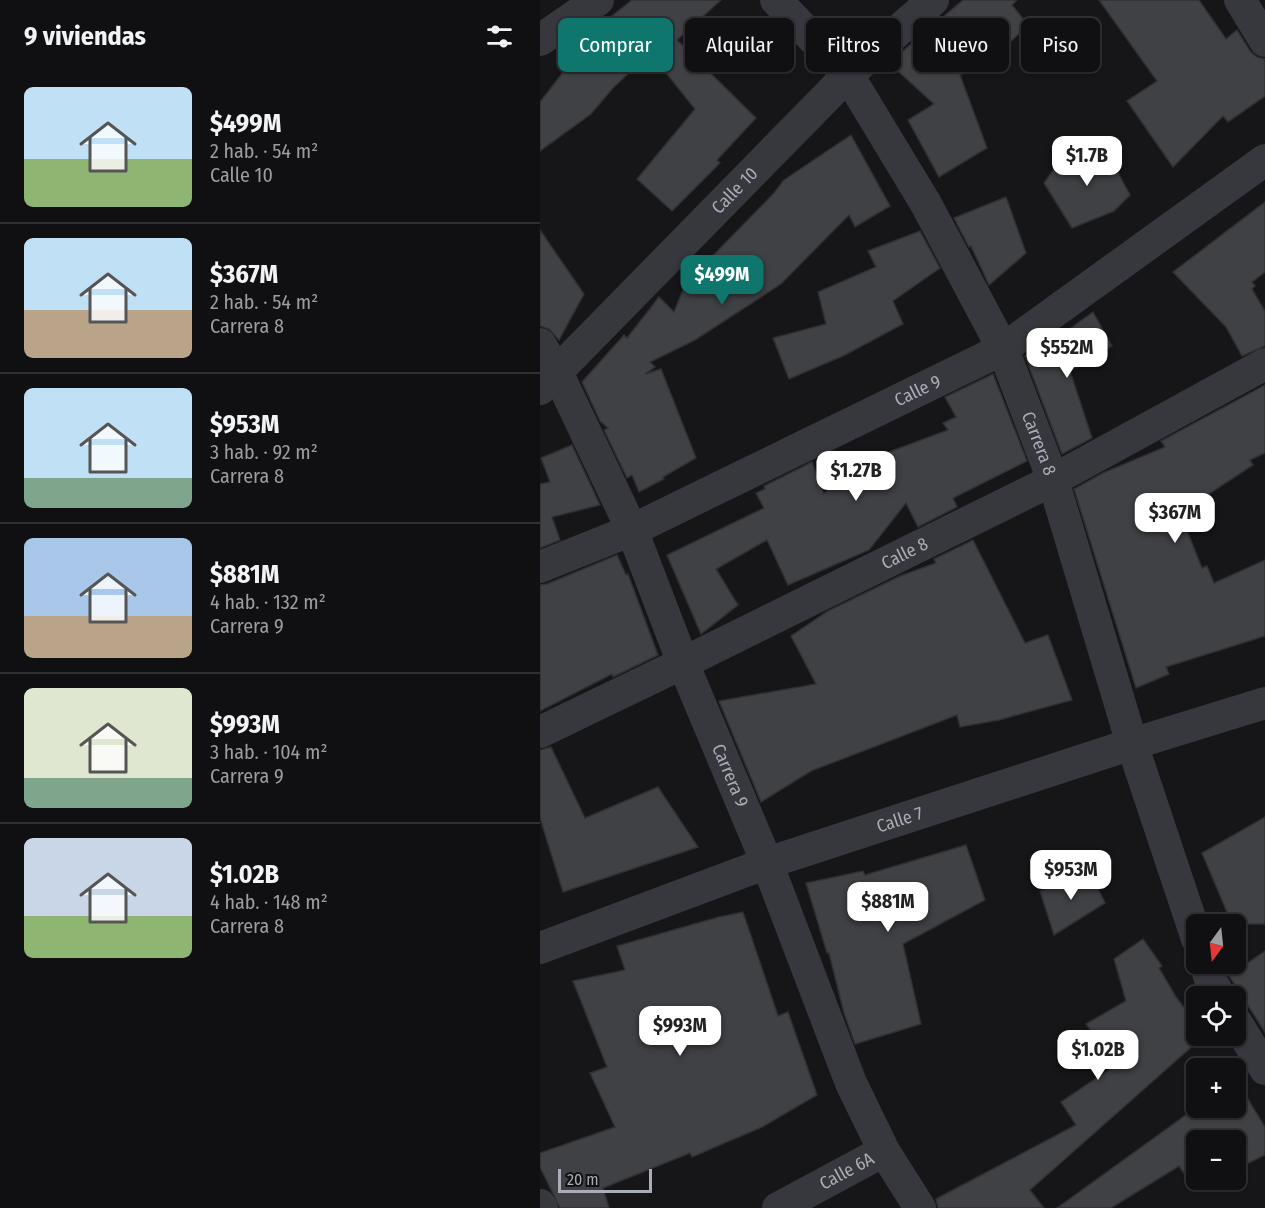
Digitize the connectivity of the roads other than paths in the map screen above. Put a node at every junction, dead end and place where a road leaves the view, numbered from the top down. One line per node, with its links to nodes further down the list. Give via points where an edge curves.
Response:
1 (598, 0): 5 (street)
2 (776, 0): 7 (street, Carrera 8)
3 (933, 0): 7 (street, Calle 10)
4 (1240, 0): 6 (street)
5 (540, 40)
6 (1265, 40)
7 (848, 75): 10 (street, Carrera 8, via 926,204); 12 (street, Calle 10)
8 (1265, 160): 10 (street, Calle 9)
9 (540, 344): 12 (street, Carrera 9)
10 (1003, 349): 13 (street, Carrera 8); 14 (street, Calle 9)
11 (1265, 364): 13 (street, Calle 8)
12 (548, 380): 14 (street, Carrera 9)
13 (1053, 480): 16 (street, Calle 8); 19 (street, Carrera 8)
14 (632, 530): 15 (street, Calle 9); 16 (street, Carrera 9)
15 (540, 567)
16 (683, 663): 18 (street, Calle 8); 20 (street, Carrera 9)
17 (1265, 703): 19 (street, Calle 7)
18 (540, 732)
19 (1132, 744): 20 (street, Calle 7); 21 (street, Carrera 8)
20 (767, 863): 22 (street, Calle 7); 25 (street, Carrera 9, via 852,1083)
21 (1189, 914)
22 (540, 948)
23 (1246, 1039): 24 (street)
24 (1265, 1070)
25 (884, 1151): 26 (street, Calle 6A); 27 (street, Carrera 9)
26 (778, 1208)
27 (920, 1208)

